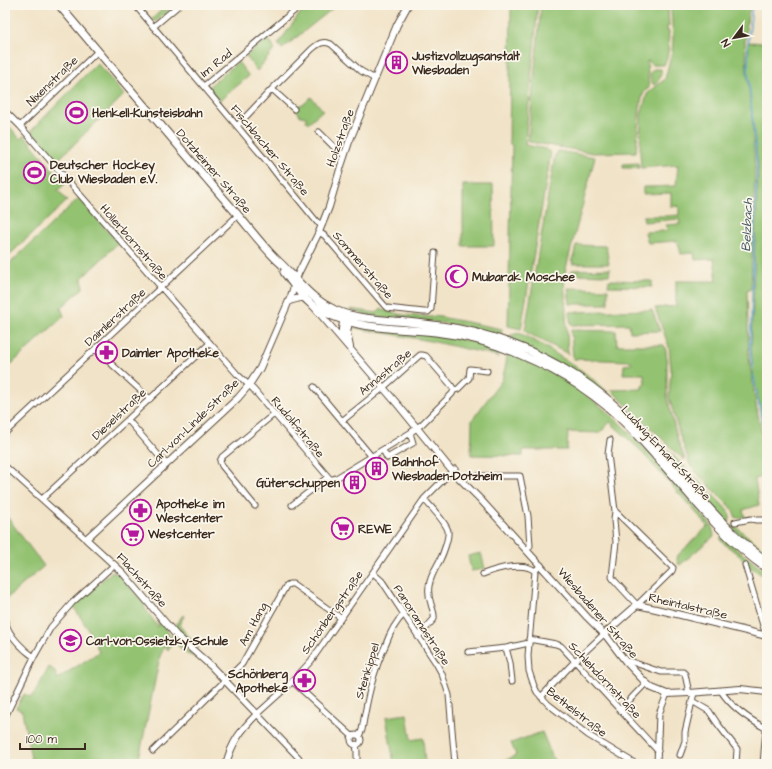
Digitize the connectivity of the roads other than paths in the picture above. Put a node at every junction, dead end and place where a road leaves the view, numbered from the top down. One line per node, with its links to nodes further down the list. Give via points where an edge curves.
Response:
1 (59, 5): 7 (main road, Dotzheimer Straße)
2 (135, 5): 6 (street, Im Rad)
3 (179, 5): 6 (street)
4 (301, 5): 9 (street, Im Rad)
5 (408, 5): 8 (street, Holzstraße)
6 (153, 27): 9 (street, Im Rad)
7 (98, 51): 13 (street, Nixenstraße); 17 (main road, Dotzheimer Straße)
8 (374, 79): 10 (street, via 361,71 331,44 323,42 312,49); 16 (street, Holzstraße)
9 (204, 86): 14 (street, Fischbacher Straße)
10 (272, 89): 11 (street); 14 (street)
11 (294, 109)
12 (5, 111): 13 (street, Hollerbornstraße)
13 (20, 126): 22 (street, Hollerbornstraße)
14 (237, 126): 18 (street, Fischbacher Straße)
15 (319, 132): 16 (street)
16 (344, 154): 18 (street, Holzstraße)
17 (238, 215): 21 (main road, Dotzheimer Straße); 22 (street, Daimlerstraße)
18 (322, 225): 19 (street, Holzstraße)
19 (319, 232): 20 (street, Sommerstraße, via 387,308 424,312 431,309); 21 (street, Holzstraße)
20 (435, 253)
21 (295, 282): 23 (street, Carl-von-Linde-Straße); 24 (main road, Ludwig-Erhard-Straße); 25 (main road, Ludwig-Erhard-Straße)
22 (161, 287): 26 (street, Hollerbornstraße); 28 (street, Daimlerstraße)
23 (289, 301): 24 (street, via 300,298); 31 (street, Carl-von-Linde-Straße, via 260,368)
24 (308, 301): 25 (main road, Ludwig-Erhard-Straße, via 322,311); 27 (street, Wiesbadener Straße)
25 (347, 319): 27 (street, via 342,332); 29 (street); 59 (main road, Ludwig-Erhard-Straße, via 366,318 444,326 480,334 523,349 566,369 598,391 626,415 655,445)
26 (210, 343): 31 (street, Hollerbornstraße); 35 (street, Dieselstraße)
27 (344, 343): 29 (street, Wiesbadener Straße)
28 (95, 349): 35 (street); 40 (street, Daimlerstraße)
29 (351, 351): 33 (street, Wiesbadener Straße)
30 (487, 371): 34 (street, via 470,369 469,378)
31 (249, 385): 36 (street, Rudolfstraße); 46 (street, Carl-von-Linde-Straße, via 232,404)
32 (314, 387): 38 (street)
33 (383, 388): 34 (street, Annastraße, via 422,354); 38 (street, Annastraße); 39 (street, Wiesbadener Straße)
34 (454, 390): 39 (street)
35 (150, 399): 37 (street, Dieselstraße)
36 (274, 414): 49 (street, Rudolfstraße); 55 (street, via 220,461)
37 (128, 420): 46 (street); 51 (street, Dieselstraße)
38 (342, 421): 44 (street)
39 (418, 427): 41 (street); 48 (street, Wiesbadener Straße)
40 (5, 433)
41 (410, 433): 43 (street); 43 (street, via 413,443 387,458)
42 (610, 440): 56 (street, via 608,454)
43 (383, 450): 44 (street)
44 (373, 456): 45 (street); 49 (street)
45 (378, 463)
46 (166, 464): 60 (street, Carl-von-Linde-Straße)
47 (5, 466): 51 (street, Flachstraße)
48 (453, 470): 50 (street, Wiesbadener Straße); 52 (street, Schönbergstraße); 53 (street, Wiesbadener Straße)
49 (330, 478): 54 (street)
50 (463, 478): 53 (street, Wiesbadener Straße); 61 (street, via 520,476 528,516 530,546)
51 (42, 499): 60 (street, Flachstraße)
52 (424, 499): 68 (street, Schönbergstraße); 76 (street, via 444,523 448,536 430,581 429,595 434,619)
53 (480, 499): 61 (street, Wiesbadener Straße)
54 (292, 505)
55 (255, 506)
56 (615, 510): 70 (street, Rheintalstraße, via 616,542 612,575); 70 (street, via 673,569)
57 (767, 520): 58 (street)
58 (735, 522)
59 (729, 533): 62 (main road, Ludwig-Erhard-Straße); 66 (main road, Ludwig-Erhard-Straße, via 749,555)
60 (86, 539): 63 (street, Flachstraße)
61 (526, 550): 64 (street, Wiesbadener Straße)
62 (767, 561)
63 (114, 565): 80 (street, via 72,603 51,627); 83 (street, Flachstraße, via 176,635)
64 (541, 565): 67 (street); 74 (street, Wiesbadener Straße)
65 (745, 565): 75 (street)
66 (767, 569)
67 (535, 571): 69 (street, via 525,567 501,568); 77 (street, Bethelstraße)
68 (373, 573): 71 (street, Panoramastraße, via 382,581); 72 (street, Schönbergstraße)
69 (483, 574)
70 (636, 605): 74 (street); 75 (street, Rheintalstraße)
71 (403, 615): 76 (street, Panoramastraße); 98 (street, Steinkippel, via 394,627 380,657)
72 (341, 618): 83 (street, Am Hang, via 293,584 287,584 246,659); 84 (street, Schönbergstraße, via 311,661)
73 (6, 623): 80 (street, via 26,652)
74 (604, 634): 81 (street); 82 (street, Wiesbadener Straße)
75 (766, 636)
76 (418, 637): 106 (street, Panoramastraße, via 436,663 446,686)
77 (529, 641): 78 (street); 81 (street, Schlehdornstraße, via 558,644); 91 (street, Bethelstraße, via 529,671)
78 (506, 648): 79 (street); 85 (street)
79 (468, 652)
80 (34, 657): 95 (street)
81 (574, 661): 91 (street); 93 (street, Schlehdornstraße)
82 (626, 662): 86 (street, Wiesbadener Straße); 89 (street, via 662,672 683,672)
83 (225, 680): 94 (street, Flachstraße); 101 (street, Am Hang)
84 (292, 681): 94 (street, Schönbergstraße); 97 (street)
85 (512, 681)
86 (646, 684): 90 (street, Wiesbadener Straße); 93 (street)
87 (721, 691): 88 (street, Wiesbadener Straße, via 740,689); 89 (street, Wiesbadener Straße); 96 (street, via 738,710)
88 (767, 692)
89 (692, 693): 90 (street, Wiesbadener Straße); 92 (street)
90 (667, 694): 100 (street, via 659,714)
91 (540, 697): 107 (street, Bethelstraße, via 588,735)
92 (692, 701): 102 (street); 109 (street, via 709,711 737,749)
93 (620, 710): 100 (street, Schlehdornstraße)
94 (257, 714): 103 (street, Schönbergstraße, via 236,739); 104 (street, via 299,758)
95 (5, 717)
96 (767, 729): 110 (street)
97 (352, 736): 98 (street); 99 (street, via 351,741)
98 (359, 736): 99 (street, via 359,743)
99 (356, 744): 105 (street)
100 (658, 751): 108 (street)
101 (153, 752)
102 (680, 755)
103 (226, 764)
104 (301, 764)
105 (357, 764)
106 (455, 764)
107 (636, 764)
108 (657, 764)
109 (736, 764)
110 (763, 764)

